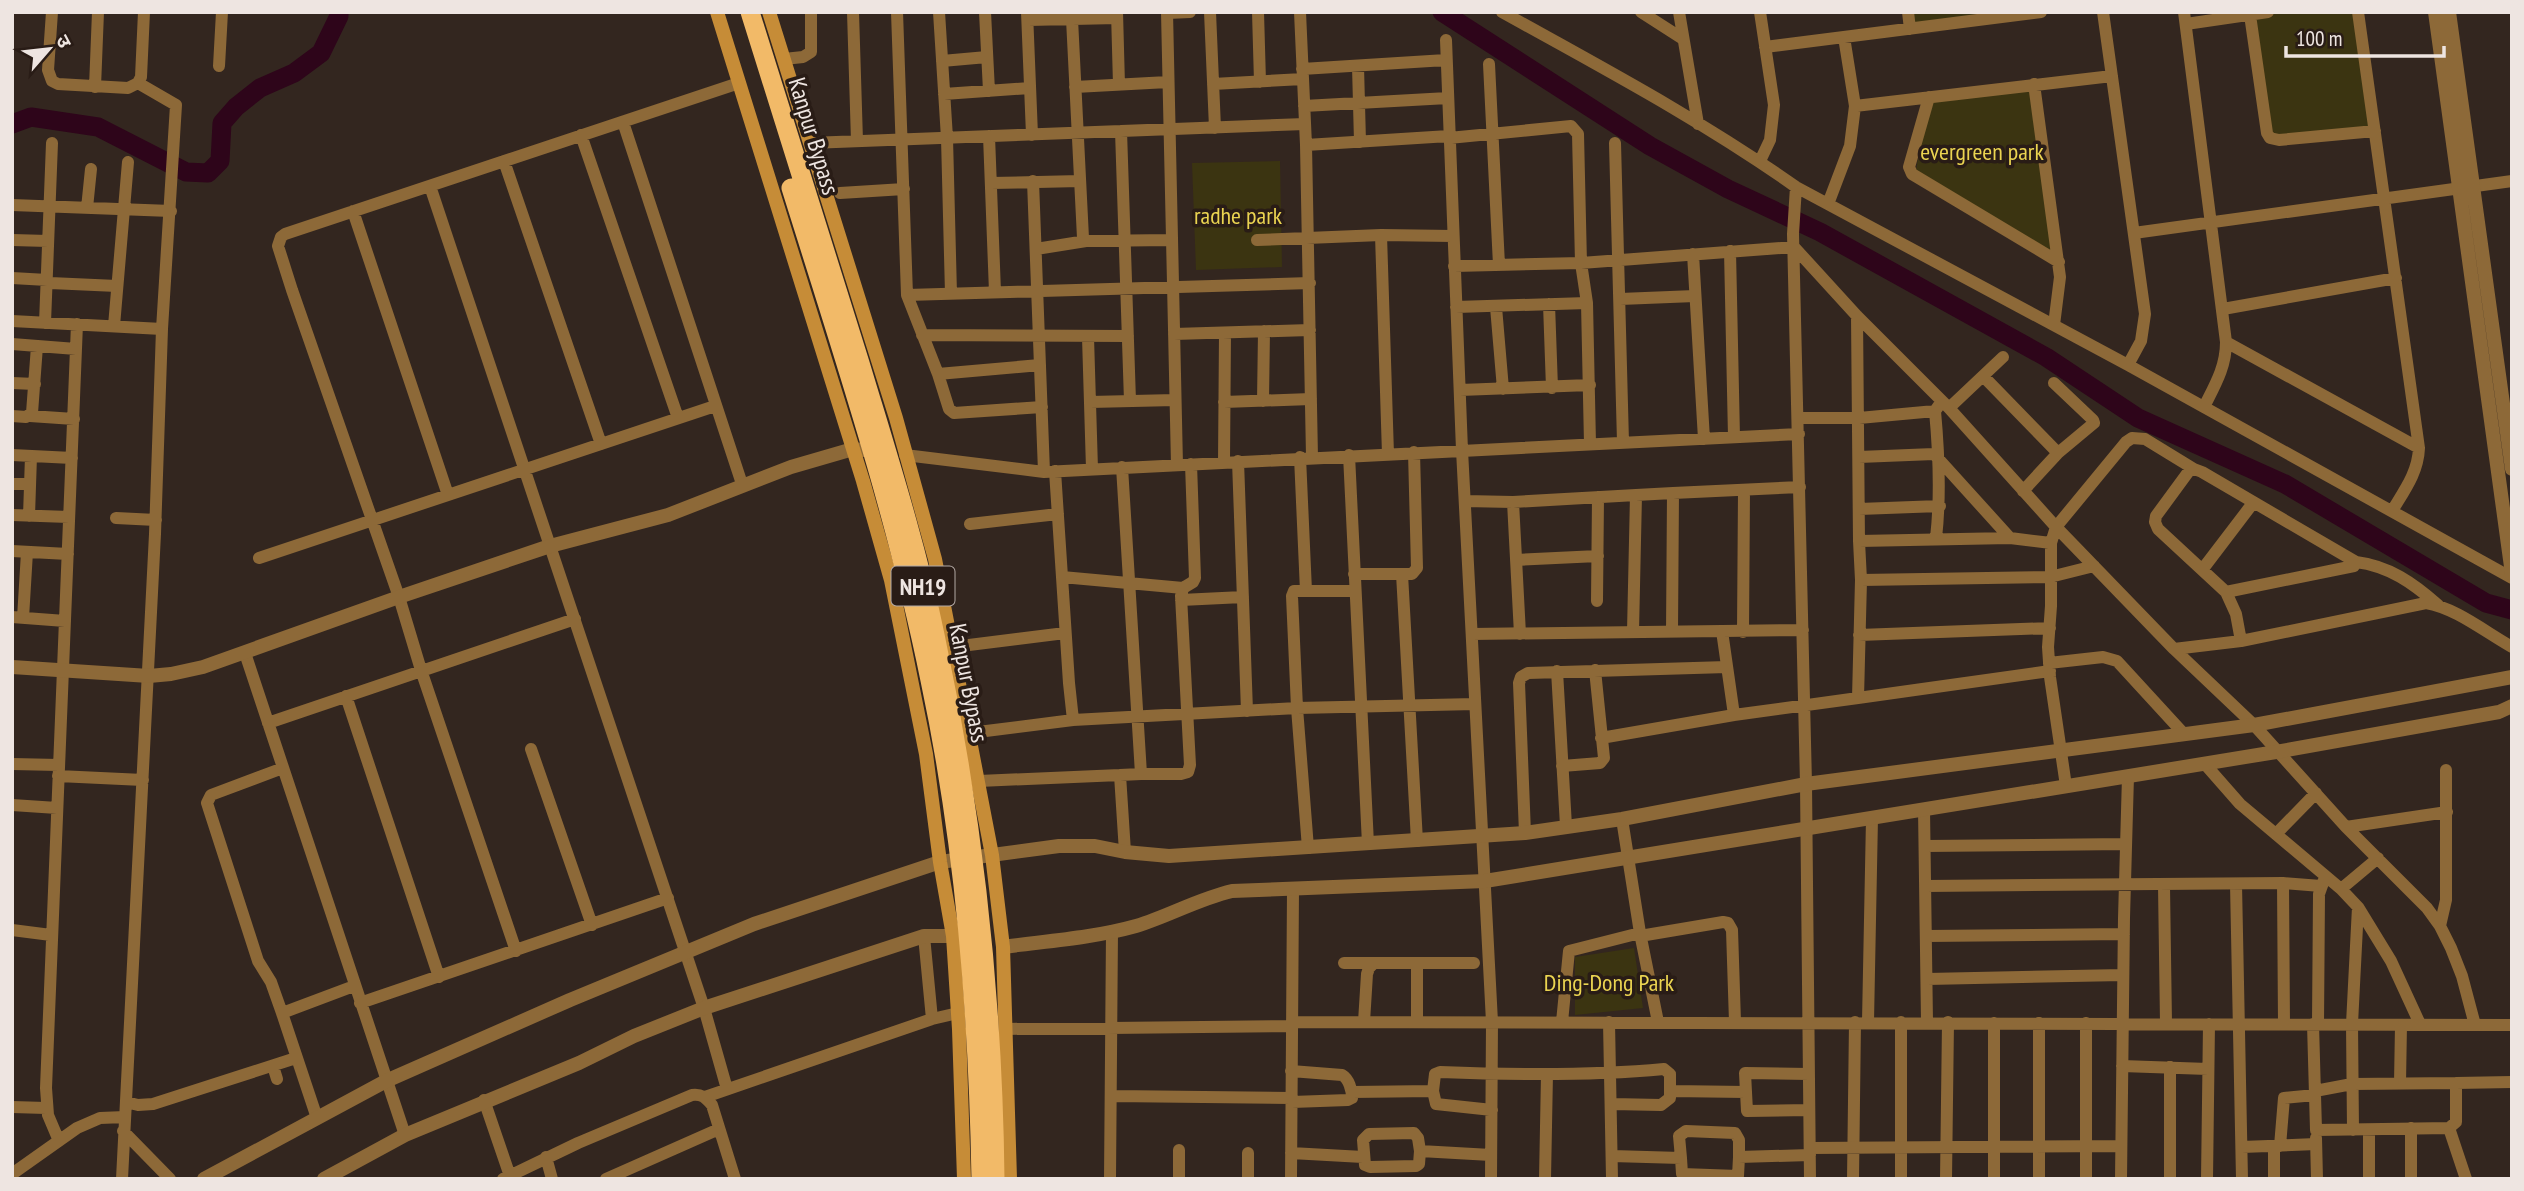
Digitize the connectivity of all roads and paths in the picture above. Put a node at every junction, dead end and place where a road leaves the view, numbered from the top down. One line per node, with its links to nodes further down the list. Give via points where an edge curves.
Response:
1 (52, 12): 56 (street, via 48,70 52,81)
2 (98, 12): 56 (street)
3 (144, 12): 51 (street)
4 (222, 12): 46 (street)
5 (717, 12): 52 (main road)
6 (736, 12): 505 (highway, Kanpur Bypass / NH19, bridge, via 886,499 931,683 965,900 979,1075)
7 (750, 12): 506 (highway, Kanpur Bypass / NH19, bridge, via 901,498 935,633 979,899 988,986)
8 (769, 12): 41 (main road)
9 (811, 12): 41 (street, via 811,52)
10 (853, 12): 81 (street)
11 (897, 12): 80 (street)
12 (939, 12): 43 (street)
13 (985, 12): 40 (street)
14 (1190, 12): 28 (street)
15 (1210, 12): 54 (street)
16 (1258, 12): 50 (street)
17 (1300, 12): 47 (street)
18 (1502, 12): 68 (street)
19 (1641, 12): 37 (street)
20 (1679, 12): 37 (street)
21 (1759, 12): 39 (street)
22 (1908, 12): 35 (street)
23 (2103, 12): 48 (street)
24 (2268, 12): 31 (street)
25 (2358, 12): 72 (street)
26 (2435, 12): 96 (street)
27 (2449, 12): 96 (street)
28 (1167, 13): 49 (street)
29 (2032, 13): 35 (street)
30 (1117, 15): 34 (street); 55 (street)
31 (2250, 15): 33 (street); 72 (street, via 2270,138)
32 (1027, 16): 34 (street); 58 (street)
33 (2185, 18): 108 (street)
34 (1072, 19): 57 (street)
35 (1910, 29): 36 (street)
36 (1844, 37): 39 (street); 65 (street)
37 (1683, 38): 68 (street)
38 (1446, 40): 42 (street)
39 (1765, 47): 89 (street, via 1774,105 1770,141)
40 (988, 57): 43 (street); 59 (street)
41 (784, 59): 84 (main road)
42 (1446, 60): 45 (street); 62 (street)
43 (942, 61): 60 (street)
44 (1489, 64): 74 (street)
45 (1358, 65): 47 (street); 63 (street)
46 (219, 66)
47 (1302, 74): 50 (street); 64 (street)
48 (2112, 76): 53 (street); 109 (street)
49 (1168, 82): 55 (street); 70 (street)
50 (1260, 82): 54 (street)
51 (138, 83): 56 (street, via 128,88); 106 (street, via 176,105)
52 (738, 83): 66 (street); 201 (main road)
53 (2034, 83): 61 (street); 125 (street)
54 (1213, 84): 69 (street)
55 (1119, 85): 57 (street)
56 (95, 86)
57 (1075, 87): 73 (street)
58 (1030, 88): 59 (street); 76 (street)
59 (989, 91): 60 (street)
60 (944, 94): 79 (street)
61 (1929, 97): 65 (street); 125 (street, via 1909,167 1912,174)
62 (1448, 98): 63 (street); 78 (street)
63 (1358, 103): 64 (street); 82 (street)
64 (1304, 106): 67 (street)
65 (1855, 106): 101 (street, via 1850,146)
66 (622, 121): 75 (street); 184 (street)
67 (1305, 124): 69 (street); 86 (street)
68 (1698, 124): 89 (street)
69 (1215, 128): 70 (street)
70 (1168, 129): 71 (street); 114 (street)
71 (1121, 131): 73 (street); 118 (street)
72 (2375, 131): 100 (street)
73 (1077, 133): 76 (street); 92 (street)
74 (1493, 134): 78 (street); 124 (street, via 1576,129); 126 (street)
75 (581, 135): 87 (street); 190 (street)
76 (1032, 135): 77 (street)
77 (989, 136): 79 (street); 94 (street)
78 (1449, 137): 82 (street); 111 (street)
79 (947, 138): 80 (street); 137 (street)
80 (903, 139): 81 (street); 98 (street)
81 (857, 141): 84 (street)
82 (1360, 142): 86 (street)
83 (52, 143): 103 (street)
84 (810, 143): 205 (main road)
85 (1615, 143): 123 (street)
86 (1306, 145): 112 (street)
87 (504, 161): 95 (street); 198 (street)
88 (128, 162): 105 (street)
89 (1760, 162): 97 (street)
90 (90, 169): 104 (street)
91 (1033, 181): 92 (street); 94 (street); 120 (street)
92 (1080, 181): 119 (street)
93 (2512, 181): 96 (street)
94 (991, 183): 136 (street)
95 (430, 186): 107 (street); 218 (street)
96 (2466, 186): 100 (street); 169 (street)
97 (1796, 187): 101 (street); 116 (street)
98 (904, 189): 99 (street); 138 (street)
99 (840, 193)
100 (2385, 199): 108 (street); 129 (street)
101 (1828, 204): 151 (street)
102 (12, 205): 103 (street)
103 (50, 207): 104 (street); 117 (street)
104 (88, 208): 105 (street)
105 (124, 209): 106 (street); 132 (street)
106 (171, 211): 152 (street)
107 (353, 211): 230 (street); 245 (street, via 285,234 278,246)
108 (2212, 222): 109 (street); 145 (street)
109 (2134, 233): 167 (street, via 2144,327)
110 (1381, 235): 111 (street); 112 (street); 206 (street)
111 (1453, 236): 127 (street)
112 (1309, 238): 115 (street); 131 (street)
113 (12, 240): 117 (street)
114 (1171, 240): 118 (street); 134 (street)
115 (1257, 240)
116 (1794, 240): 121 (street); 146 (street); 191 (street)
117 (48, 241): 130 (street)
118 (1126, 241): 119 (street); 133 (street)
119 (1086, 242): 120 (street)
120 (1036, 249): 135 (street)
121 (1730, 251): 122 (street); 195 (street)
122 (1693, 254): 123 (street); 139 (street)
123 (1619, 260): 124 (street); 140 (street)
124 (1581, 262): 126 (street); 141 (street)
125 (2059, 262): 151 (street)
126 (1499, 265): 127 (street)
127 (1454, 266): 143 (street)
128 (12, 278): 130 (street)
129 (2396, 278): 145 (street); 200 (street)
130 (47, 281): 132 (street); 148 (street)
131 (1310, 283): 134 (street); 153 (street)
132 (117, 286): 150 (street)
133 (1128, 289): 134 (street); 135 (street); 159 (street)
134 (1172, 289): 157 (street)
135 (1038, 291): 136 (street); 156 (street)
136 (995, 292): 137 (street)
137 (951, 294): 138 (street)
138 (906, 295): 158 (street)
139 (1695, 296): 140 (street); 196 (street)
140 (1620, 299): 197 (street)
141 (1587, 303): 142 (street); 174 (street)
142 (1549, 304): 144 (street); 175 (street)
143 (1456, 307): 144 (street); 177 (street)
144 (1496, 307): 176 (street)
145 (2223, 309): 161 (street)
146 (1857, 316): 186 (street); 192 (street)
147 (12, 321): 148 (street)
148 (45, 323): 149 (street)
149 (78, 324): 150 (street); 164 (street)
150 (114, 326): 152 (street)
151 (2054, 326): 167 (street)
152 (162, 329): 244 (street)
153 (1310, 330): 154 (street); 178 (street)
154 (1264, 331): 155 (street); 181 (street)
155 (1225, 333): 157 (street); 183 (street)
156 (1038, 334): 158 (street); 160 (street); 166 (street)
157 (1174, 334): 179 (street)
158 (922, 335): 168 (street)
159 (1128, 336): 160 (street); 180 (street)
160 (1088, 337): 182 (street)
161 (2226, 342): 187 (street, via 2221,374); 200 (street)
162 (12, 344): 163 (street)
163 (37, 346): 164 (street); 173 (street)
164 (76, 349): 193 (street)
165 (2003, 357): 170 (street)
166 (1040, 365): 168 (street); 185 (street)
167 (2128, 366): 187 (street)
168 (938, 374): 185 (street, via 954,413)
169 (2498, 375): 221 (street); 247 (street)
170 (1983, 376): 186 (street); 204 (street)
171 (12, 383): 173 (street)
172 (2054, 383): 204 (street, via 2094,421)
173 (35, 384): 189 (street)
174 (1590, 385): 175 (street); 199 (street)
175 (1552, 388): 176 (street)
176 (1503, 389): 177 (street)
177 (1460, 390): 202 (street)
178 (1311, 399): 181 (street); 210 (street)
179 (1175, 400): 180 (street); 216 (street)
180 (1130, 401): 182 (street)
181 (1263, 401): 183 (street)
182 (1090, 402): 219 (street)
183 (1224, 402): 214 (street)
184 (715, 406): 190 (street); 225 (street)
185 (1042, 407): 222 (street)
186 (1942, 407): 192 (street); 213 (street); 228 (street)
187 (2204, 407): 238 (street)
188 (12, 416): 189 (street)
189 (30, 416): 193 (street)
190 (678, 418): 198 (street)
191 (1798, 418): 192 (street); 194 (street)
192 (1859, 418): 211 (street)
193 (74, 419): 212 (street)
194 (1799, 434): 195 (street); 226 (street)
195 (1734, 437): 196 (street)
196 (1704, 439): 197 (street)
197 (1623, 442): 199 (street)
198 (601, 444): 218 (street)
199 (1590, 444): 202 (street)
200 (2419, 448): 238 (street, via 2415,474)
201 (853, 449): 205 (street); 225 (street); 362 (main road, via 891,580 926,754)
202 (1462, 450): 203 (street); 233 (street)
203 (1414, 452): 206 (street); 264 (street, via 1417,568)
204 (2058, 453): 228 (street)
205 (905, 454): 222 (street); 293 (main road, via 935,559)
206 (1388, 454): 208 (street)
207 (12, 455): 209 (street)
208 (1349, 455): 210 (street); 263 (street)
209 (31, 456): 212 (street); 224 (street)
210 (1306, 457): 214 (street); 271 (street)
211 (1859, 457): 213 (street, via 1934,454); 237 (street)
212 (72, 458): 242 (street)
213 (1940, 460): 236 (street); 250 (street)
214 (1231, 461): 215 (street); 276 (street)
215 (1191, 464): 216 (street); 274 (street, via 1195,579)
216 (1177, 465): 217 (street)
217 (1122, 467): 219 (street); 269 (street)
218 (524, 469): 230 (street); 253 (street)
219 (1092, 469): 222 (street)
220 (2194, 469): 235 (street); 248 (street, via 2145,439 2132,438); 262 (street, via 2155,522)
221 (2512, 469)
222 (1050, 471): 239 (street)
223 (12, 484): 224 (street)
224 (30, 484): 241 (street)
225 (742, 484): 253 (street, via 668,514)
226 (1800, 487): 227 (street); 283 (street)
227 (1744, 491): 229 (street); 287 (street)
228 (2023, 491): 248 (street)
229 (1673, 493): 231 (street); 286 (street)
230 (448, 495): 245 (street)
231 (1636, 495): 232 (street); 285 (street)
232 (1598, 497): 234 (street); 257 (street)
233 (1465, 501): 234 (street); 289 (street)
234 (1513, 502): 259 (street)
235 (2253, 503): 260 (street); 262 (street)
236 (1940, 506): 237 (street); 249 (street)
237 (1859, 509): 251 (street)
238 (2392, 511): 265 (street)
239 (1058, 514): 246 (street); 266 (street)
240 (12, 515): 241 (street)
241 (29, 516): 242 (street)
242 (69, 517): 256 (street)
243 (116, 518): 244 (street)
244 (156, 520): 304 (street)
245 (371, 520): 258 (street); 275 (street)
246 (970, 524)
247 (2509, 524): 265 (street)
248 (2056, 527): 252 (street); 261 (street)
249 (1936, 538): 250 (street); 251 (street)
250 (2010, 538): 252 (street)
251 (1859, 541): 268 (street)
252 (2051, 543): 267 (street)
253 (550, 546): 275 (street); 280 (street)
254 (12, 551): 255 (street)
255 (27, 552): 256 (street); 270 (street)
256 (68, 554): 281 (street)
257 (1598, 556): 259 (street); 277 (street)
258 (259, 558)
259 (1516, 560): 290 (street)
260 (2356, 562): 273 (street); 278 (street, via 2389,570)
261 (2094, 566): 267 (street); 295 (street)
262 (2202, 570): 273 (street)
263 (1354, 574): 264 (street); 272 (street)
264 (1402, 574): 309 (street)
265 (2512, 576)
266 (1062, 577): 269 (street); 288 (street)
267 (2050, 577): 268 (street); 282 (street)
268 (1861, 580): 291 (street)
269 (1129, 582): 274 (street); 317 (street)
270 (19, 589): 279 (street)
271 (1306, 591): 272 (street); 313 (street, via 1294,591 1292,596)
272 (1355, 591): 311 (street)
273 (2226, 593): 292 (street)
274 (1182, 594): 276 (street); 315 (street)
275 (399, 597): 296 (street); 301 (street)
276 (1243, 597): 314 (street)
277 (1597, 601)
278 (2438, 605): 292 (street, via 2426,603); 294 (street)
279 (18, 617): 281 (street)
280 (575, 619): 301 (street); 372 (street)
281 (65, 621): 300 (street)
282 (2050, 628): 291 (street); 299 (street)
283 (1803, 630): 287 (street); 312 (street)
284 (1722, 631): 286 (street); 287 (street); 298 (street)
285 (1633, 632): 286 (street); 290 (street)
286 (1672, 632)
287 (1743, 632)
288 (1065, 633): 293 (street); 318 (street)
289 (1472, 634): 290 (street); 308 (street)
290 (1520, 634)
291 (1859, 635): 307 (street)
292 (2241, 641): 295 (street)
293 (953, 647): 321 (main road)
294 (2512, 647)
295 (2174, 649): 320 (street)
296 (245, 653): 304 (street, via 204,667); 319 (street)
297 (12, 667): 300 (street)
298 (1727, 667): 302 (street); 316 (street)
299 (2049, 667): 307 (street); 322 (street, via 2103,657 2117,661); 325 (street)
300 (62, 670): 304 (street); 331 (street)
301 (421, 670): 306 (street); 385 (street)
302 (1595, 670): 303 (street); 323 (street)
303 (1557, 671): 329 (street); 350 (street, via 1528,673 1519,683)
304 (149, 676): 336 (street)
305 (2512, 677): 320 (street)
306 (346, 696): 319 (street); 392 (street)
307 (1858, 698): 312 (street)
308 (1475, 704): 309 (street); 352 (street)
309 (1409, 706): 311 (street); 353 (street)
310 (2512, 706): 326 (street)
311 (1361, 707): 313 (street); 354 (street)
312 (1804, 707): 316 (street); 338 (street)
313 (1297, 708): 314 (street); 357 (street)
314 (1247, 711): 315 (street)
315 (1186, 715): 317 (street); 333 (street, via 1188,772)
316 (1734, 715): 323 (street)
317 (1136, 717): 318 (street); 333 (street)
318 (1073, 720): 321 (street)
319 (268, 723): 330 (street)
320 (2254, 725): 322 (street); 326 (street)
321 (970, 733): 337 (main road)
322 (2184, 734): 325 (street)
323 (1601, 737): 329 (street, via 1605,754 1600,763)
324 (531, 749): 374 (street)
325 (2060, 750): 338 (street); 339 (street)
326 (2278, 751): 327 (street); 340 (street)
327 (2204, 763): 335 (street); 351 (street, via 2240,804)
328 (12, 764): 331 (street)
329 (1562, 766): 347 (street)
330 (283, 768): 394 (street); 397 (street, via 211,795 207,803 258,961)
331 (59, 770): 336 (street); 342 (street)
332 (2446, 770): 344 (street)
333 (1141, 774): 334 (street)
334 (1120, 775): 337 (street); 358 (street)
335 (2128, 776): 339 (street); 355 (street)
336 (143, 780): 456 (street)
337 (979, 780): 359 (main road)
338 (1806, 784): 346 (street); 349 (street)
339 (2066, 786): 343 (street)
340 (2316, 793): 348 (street); 351 (street)
341 (12, 805): 342 (street)
342 (57, 808): 380 (street)
343 (1924, 809): 345 (street); 356 (street)
344 (2446, 812): 348 (street); 375 (street, via 2446,900)
345 (1872, 818): 349 (street); 409 (street)
346 (1622, 819): 347 (street); 360 (street)
347 (1566, 826): 350 (street)
348 (2346, 827): 361 (street)
349 (1807, 828): 360 (street); 407 (street)
350 (1525, 833): 352 (street)
351 (2276, 834): 364 (street)
352 (1481, 837): 353 (street); 363 (street)
353 (1417, 841): 354 (street)
354 (1368, 844): 357 (street)
355 (2126, 844): 356 (street); 368 (street)
356 (1925, 846): 367 (street)
357 (1308, 848): 358 (street, via 1170,856)
358 (1125, 852): 359 (street, via 1059,846)
359 (992, 855): 362 (street); 384 (main road)
360 (1628, 858): 363 (street); 378 (street)
361 (2378, 858): 370 (street); 375 (street)
362 (940, 862): 382 (main road); 386 (street, via 754,924)
363 (1485, 881): 371 (street); 402 (street)
364 (2323, 881): 365 (street); 370 (street); 422 (street, via 2318,906)
365 (2283, 883): 366 (street); 421 (street)
366 (2236, 884): 369 (street); 420 (street)
367 (1925, 886): 368 (street); 383 (street)
368 (2124, 886): 369 (street); 379 (street)
369 (2164, 886): 417 (street)
370 (2341, 889): 373 (street)
371 (1293, 890): 377 (street, via 1232,891 1206,897); 418 (street)
372 (668, 898): 374 (street); 386 (street)
373 (2358, 907): 423 (street); 424 (street, via 2391,961)
374 (592, 925): 385 (street)
375 (2440, 926): 426 (street, via 2462,976)
376 (12, 930): 380 (street)
377 (1112, 932): 384 (street); 428 (street)
378 (1640, 934): 403 (street, via 1569,951); 405 (street); 406 (street, via 1731,923)
379 (2123, 934): 383 (street); 391 (street)
380 (51, 935): 459 (street)
381 (925, 936): 382 (street); 396 (street); 399 (street)
382 (953, 936): 398 (main road)
383 (1926, 936): 393 (street)
384 (1003, 947): 429 (main road)
385 (516, 951): 392 (street)
386 (686, 952): 396 (street); 441 (street)
387 (1474, 962): 390 (street)
388 (1344, 963): 389 (street)
389 (1374, 963): 390 (street); 400 (street, via 1367,974)
390 (1417, 963): 401 (street)
391 (2123, 975): 393 (street); 416 (street)
392 (439, 977): 395 (street)
393 (1927, 979): 411 (street)
394 (354, 986): 395 (street); 397 (street)
395 (360, 1003): 441 (street)
396 (705, 1008): 446 (street); 454 (street)
397 (282, 1013): 430 (street)
398 (958, 1013): 399 (street); 504 (main road)
399 (932, 1019): 446 (street)
400 (1364, 1021): 401 (street); 418 (street)
401 (1417, 1021): 402 (street)
402 (1492, 1022): 403 (street); 436 (street)
403 (1562, 1022): 404 (street)
404 (1609, 1022): 405 (street); 438 (street)
405 (1658, 1022): 406 (street)
406 (1735, 1022): 407 (street)
407 (1809, 1022): 408 (street); 439 (street)
408 (1854, 1022): 409 (street); 482 (street)
409 (1868, 1022): 410 (street)
410 (1901, 1022): 411 (street); 477 (street)
411 (1927, 1022): 412 (street)
412 (1948, 1023): 413 (street); 478 (street)
413 (1994, 1023): 414 (street); 479 (street)
414 (2039, 1023): 415 (street); 480 (street)
415 (2086, 1023): 416 (street); 474 (street)
416 (2123, 1023): 417 (street); 432 (street)
417 (2166, 1023): 419 (street)
418 (1292, 1024): 428 (street); 435 (street)
419 (2208, 1024): 420 (street); 434 (street)
420 (2238, 1024): 421 (street); 481 (street)
421 (2284, 1024): 422 (street)
422 (2316, 1024): 423 (street); 451 (street)
423 (2353, 1024): 425 (street); 445 (street)
424 (2420, 1024): 425 (street); 426 (street)
425 (2401, 1025): 443 (street)
426 (2474, 1025): 427 (street)
427 (2512, 1025)
428 (1113, 1027): 429 (street); 452 (street)
429 (1006, 1029): 507 (main road)
430 (296, 1058): 431 (street); 463 (street)
431 (273, 1066): 440 (street); 456 (street, via 153,1104)
432 (2123, 1066): 433 (street); 475 (street)
433 (2170, 1067): 434 (street); 523 (street)
434 (2208, 1069): 524 (street)
435 (1292, 1071): 449 (street, via 1342,1075); 455 (street)
436 (1492, 1074): 437 (street); 447 (street, via 1438,1072); 460 (street)
437 (1547, 1074): 438 (street); 513 (street)
438 (1610, 1074): 448 (street, via 1664,1069 1670,1074); 457 (street)
439 (1809, 1074): 450 (street, via 1745,1073); 461 (street)
440 (277, 1079)
441 (386, 1081): 463 (street); 471 (street)
442 (2512, 1082): 444 (street)
443 (2400, 1083): 444 (street); 445 (street)
444 (2456, 1083): 465 (street, via 2456,1122)
445 (2352, 1084): 451 (street); 468 (street)
446 (727, 1089): 453 (street)
447 (1433, 1091): 449 (street); 460 (street, via 1436,1104)
448 (1671, 1091): 450 (street); 457 (street, via 1661,1105)
449 (1352, 1092): 455 (street, via 1348,1100)
450 (1746, 1092): 461 (street, via 1747,1111)
451 (2315, 1093): 467 (street); 476 (street, via 2284,1098)
452 (1112, 1096): 455 (street); 508 (street)
453 (705, 1097): 466 (street); 490 (street, via 692,1095)
454 (484, 1100): 471 (street); 496 (street)
455 (1292, 1100): 487 (street)
456 (126, 1102): 462 (street)
457 (1612, 1104): 489 (street)
458 (12, 1107): 459 (street)
459 (46, 1108): 472 (street)
460 (1492, 1110): 488 (street)
461 (1809, 1110): 485 (street)
462 (125, 1117): 470 (street); 472 (street, via 100,1118)
463 (317, 1118): 499 (street)
464 (2411, 1128): 465 (street); 469 (street); 529 (street)
465 (2449, 1128): 530 (street)
466 (719, 1129): 495 (street); 503 (street)
467 (2316, 1130): 468 (street); 473 (street)
468 (2353, 1130): 469 (street)
469 (2369, 1130): 528 (street)
470 (123, 1131): 497 (street); 498 (street)
471 (405, 1135): 500 (street)
472 (59, 1141): 494 (street)
473 (2316, 1144): 476 (street); 527 (street)
474 (2086, 1146): 475 (street); 480 (street); 521 (street)
475 (2121, 1146): 522 (street)
476 (2277, 1146): 481 (street); 526 (street)
477 (1900, 1147): 478 (street); 482 (street); 517 (street)
478 (1945, 1147): 479 (street); 518 (street)
479 (1994, 1147): 480 (street); 519 (street)
480 (2040, 1147): 520 (street)
481 (2242, 1147): 525 (street)
482 (1853, 1148): 485 (street); 516 (street)
483 (1179, 1150): 509 (street)
484 (1420, 1151): 488 (street); 491 (street, via 1419,1164 1413,1167 1370,1167); 491 (street, via 1414,1133 1369,1134 1363,1140)
485 (1810, 1152): 492 (street); 515 (street)
486 (1248, 1153): 510 (street)
487 (1291, 1153): 491 (street); 511 (street)
488 (1491, 1155): 512 (street)
489 (1612, 1156): 493 (street); 514 (street)
490 (546, 1157): 496 (street); 501 (street)
491 (1363, 1157)
492 (1739, 1157): 493 (street, via 1738,1176 1682,1174); 493 (street, via 1735,1133 1686,1131 1679,1136)
493 (1681, 1158)
494 (12, 1174)
495 (627, 1175): 502 (street)
496 (508, 1178)
497 (122, 1179)
498 (170, 1179)
499 (204, 1179)
500 (324, 1179)
501 (552, 1179)
502 (606, 1179)
503 (735, 1179)
504 (964, 1179)
505 (981, 1179)
506 (995, 1179)
507 (1010, 1179)
508 (1110, 1179)
509 (1179, 1179)
510 (1248, 1179)
511 (1291, 1179)
512 (1491, 1179)
513 (1545, 1179)
514 (1612, 1179)
515 (1810, 1179)
516 (1853, 1179)
517 (1900, 1179)
518 (1946, 1179)
519 (1994, 1179)
520 (2039, 1179)
521 (2085, 1179)
522 (2121, 1179)
523 (2170, 1179)
524 (2207, 1179)
525 (2242, 1179)
526 (2274, 1179)
527 (2317, 1179)
528 (2369, 1179)
529 (2411, 1179)
530 (2466, 1179)

